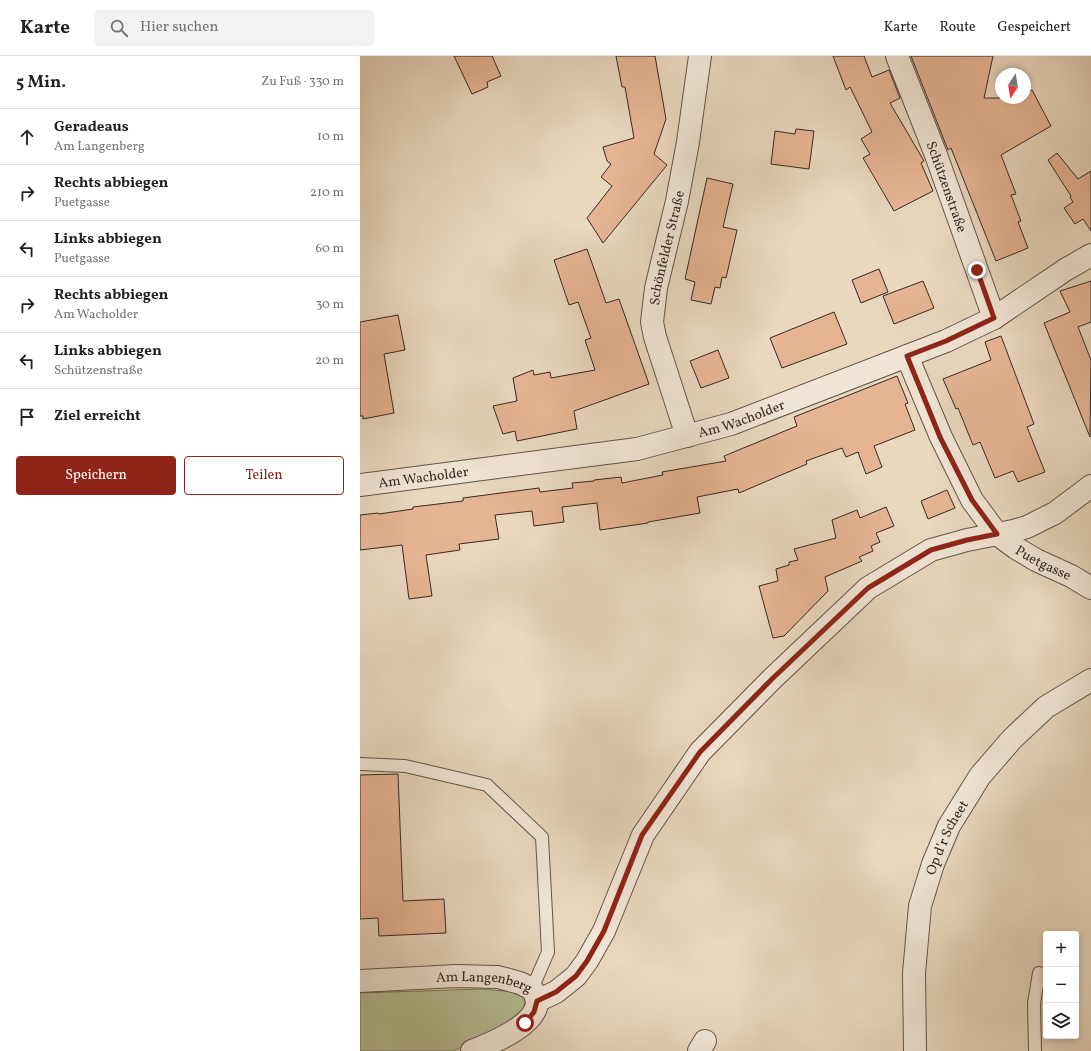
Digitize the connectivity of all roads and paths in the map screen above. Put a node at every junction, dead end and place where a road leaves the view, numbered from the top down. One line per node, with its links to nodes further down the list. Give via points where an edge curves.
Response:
1 (700, 56): 6 (street, Schönfelder Straße, via 682,179 656,288 652,322)
2 (897, 56): 4 (street, Schützenstraße, via 936,155)
3 (1091, 255): 4 (street, Am Wacholder)
4 (994, 318): 5 (street, Am Wacholder)
5 (907, 356): 6 (street, Am Wacholder, via 731,424); 9 (street, Puetgasse, via 940,437 972,500)
6 (687, 436): 7 (street, Am Wacholder, via 637,449)
7 (360, 485)
8 (1091, 486): 9 (street, Puetgasse, via 1055,513 1027,527)
9 (997, 534): 10 (street, Puetgasse, via 1036,560); 15 (street, Puetgasse, via 931,550 868,588 772,679 700,752 642,835 604,931 576,976 556,992)
10 (1091, 588)
11 (1091, 680): 18 (street, Op d’r Scheet, via 1046,707 1012,739 980,776 949,826 933,864 920,906 914,973)
12 (360, 764): 15 (lane, via 405,766 487,785 542,837 548,952)
13 (1039, 973): 19 (lane, via 1034,1003)
14 (360, 981): 15 (street, Am Langenberg, via 456,976 498,977 520,982)
15 (534, 995): 16 (street, Am Langenberg, via 534,1012)
16 (502, 1045): 17 (street, Am Langenberg)
17 (472, 1051)
18 (915, 1051)
19 (1035, 1051)

